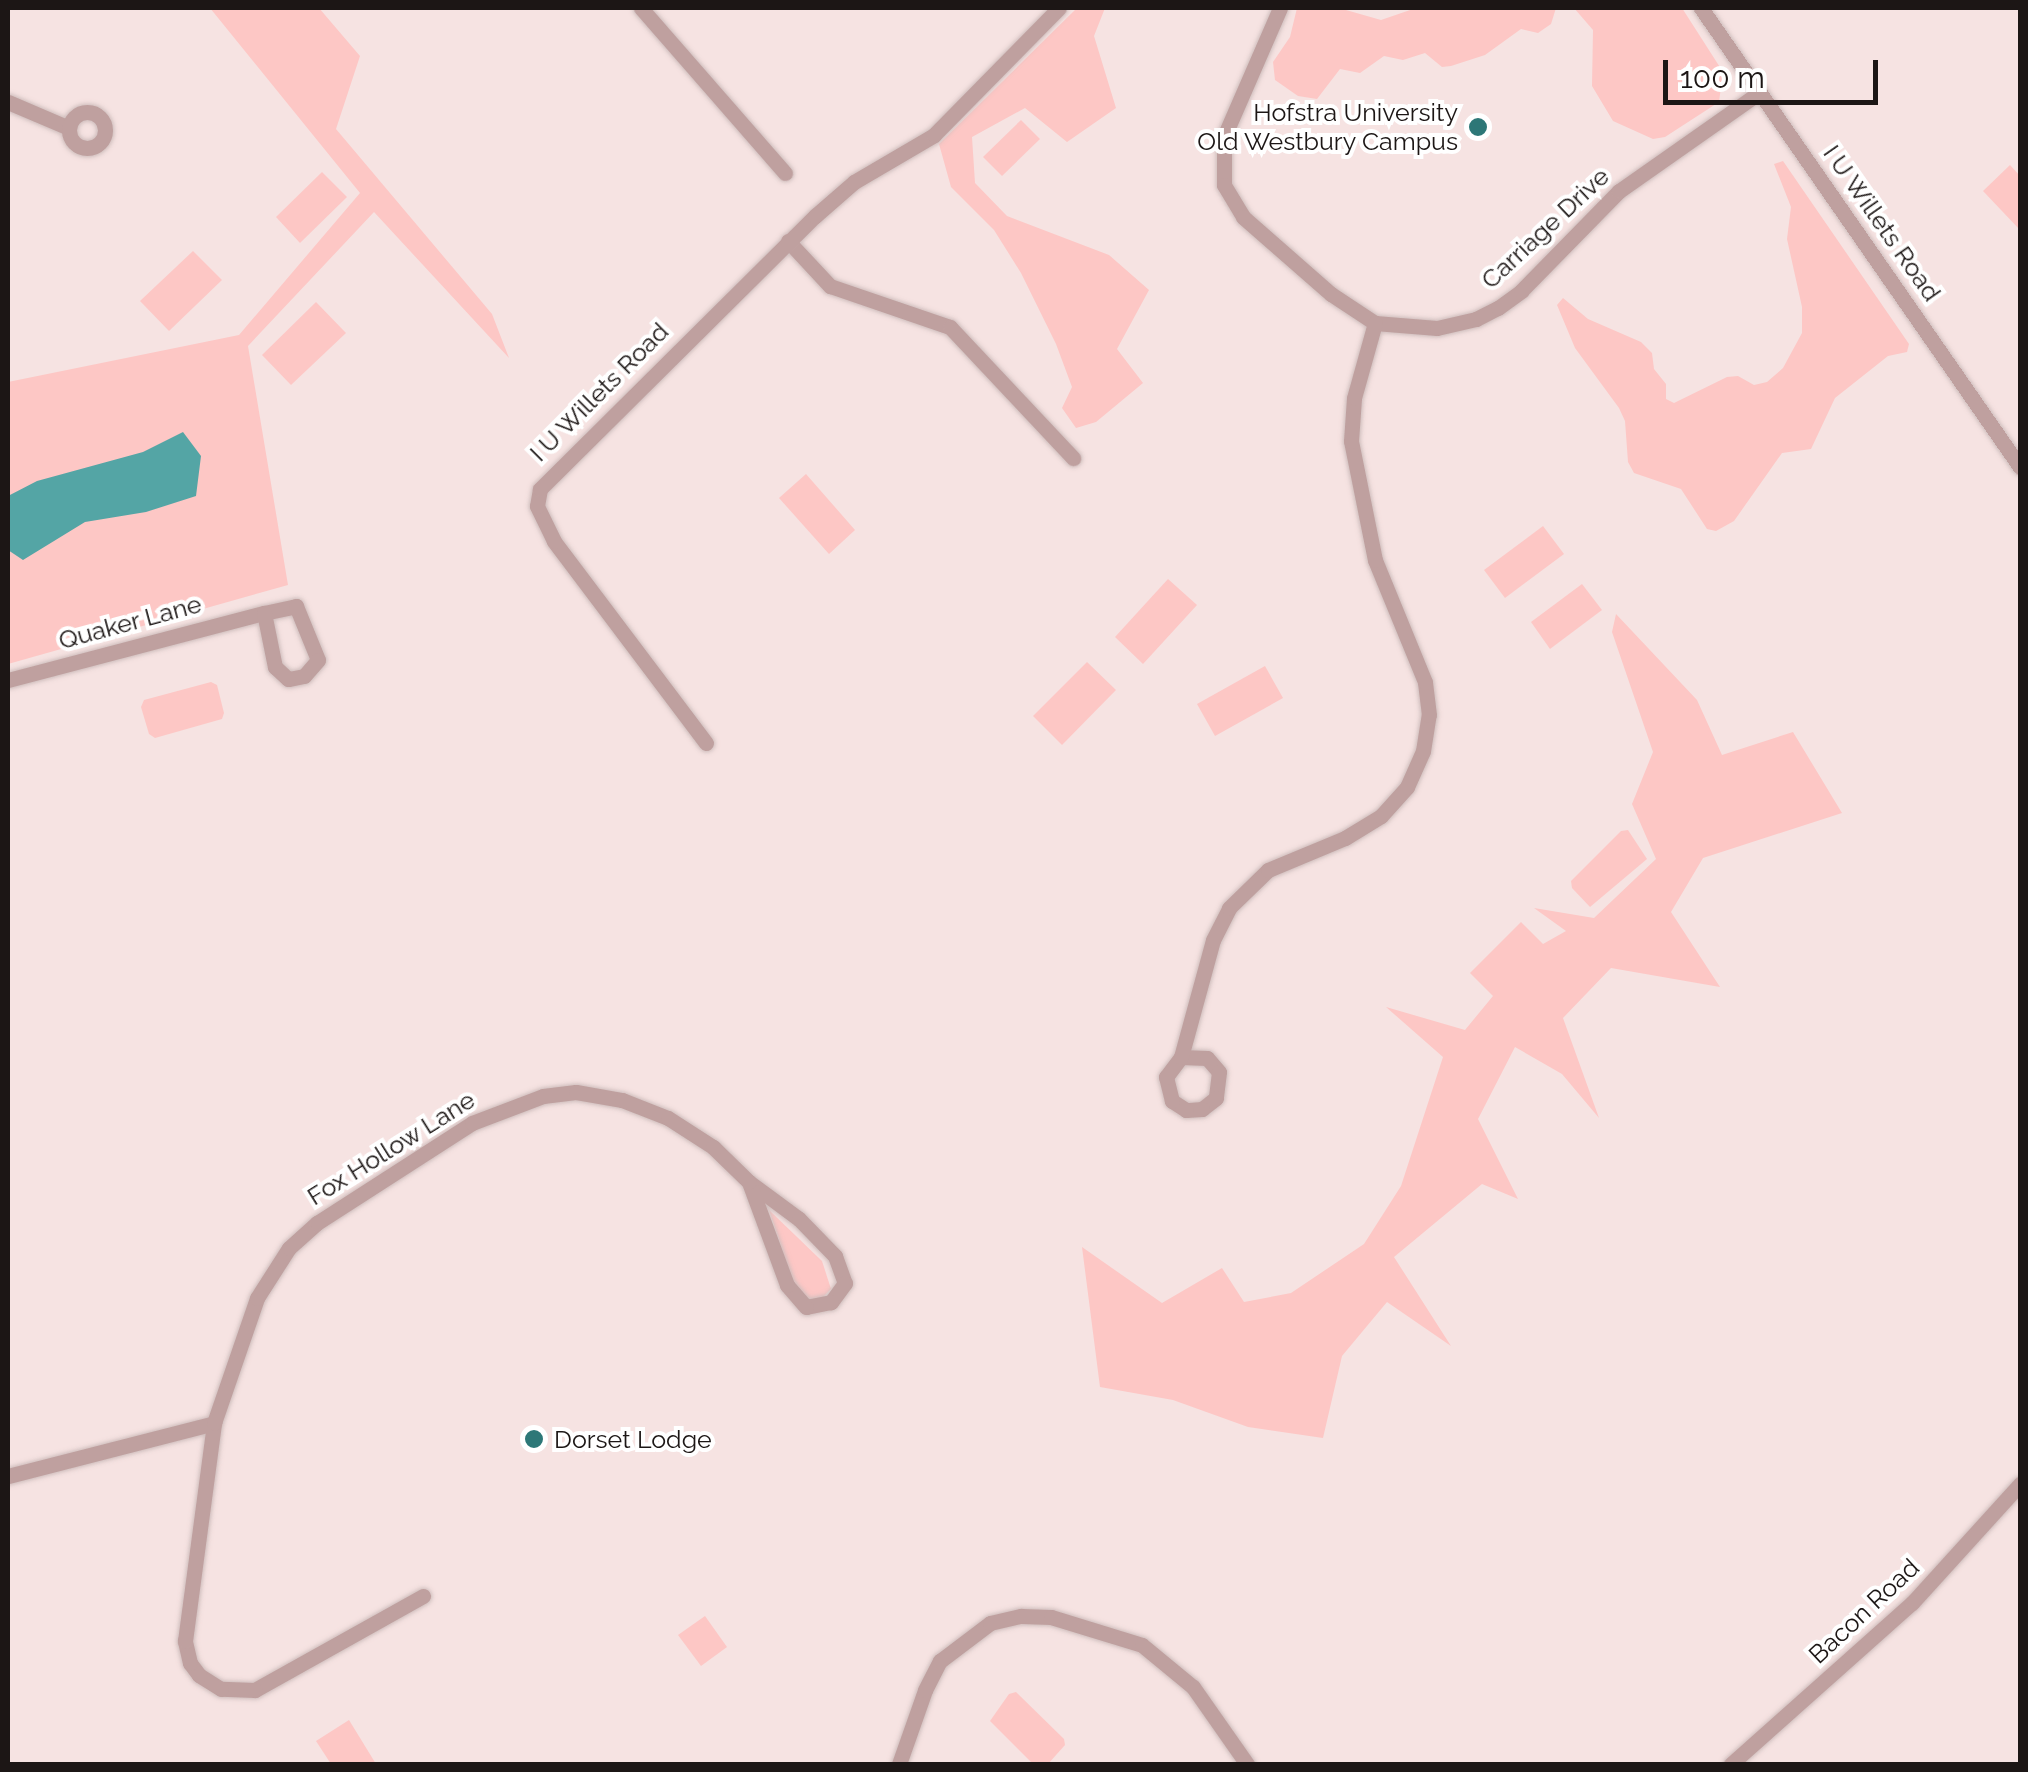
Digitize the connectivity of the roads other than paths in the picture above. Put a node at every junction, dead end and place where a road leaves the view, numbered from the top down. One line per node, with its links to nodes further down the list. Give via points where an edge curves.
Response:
1 (641, 8): 8 (street)
2 (1059, 8): 9 (street, I U Willets Road, via 934,135 854,182)
3 (1280, 8): 10 (street, Carriage Drive, via 1224,138 1224,185 1243,217)
4 (1701, 8): 5 (street, I U Willets Road)
5 (1760, 92): 10 (street, Carriage Drive, via 1618,192 1498,308 1437,328); 12 (street, I U Willets Road)
6 (8, 102): 7 (street)
7 (68, 128)
8 (785, 173)
9 (788, 241): 11 (street, via 830,286 950,327); 15 (street, I U Willets Road, via 550,474 538,498 554,541)
10 (1375, 323): 16 (street, via 1354,398 1352,440 1375,560 1425,682 1424,752 1382,816 1268,870 1236,897 1213,940)
11 (1074, 458)
12 (2020, 467)
13 (264, 613): 13 (street, Quaker Lane, via 296,606 318,660 304,676 288,678 275,667); 14 (street, Quaker Lane)
14 (8, 680)
15 (706, 744)
16 (1181, 1057)
17 (749, 1182): 17 (street, Fox Hollow Lane, via 787,1285 806,1306 832,1302 845,1283 835,1256 800,1219); 18 (street, Fox Hollow Lane, via 679,1125 622,1100 576,1092 495,1111 317,1223 289,1248 257,1298)
18 (214, 1423): 19 (street); 21 (street, Fox Hollow Lane, via 185,1641 199,1675 222,1689 255,1690)
19 (8, 1476)
20 (2020, 1484): 24 (street, Bacon Road, via 1912,1603)
21 (423, 1596)
22 (898, 1764): 23 (street, via 940,1662 980,1628 1021,1616 1050,1617 1142,1645 1193,1687)
23 (1247, 1764)
24 (1731, 1764)

